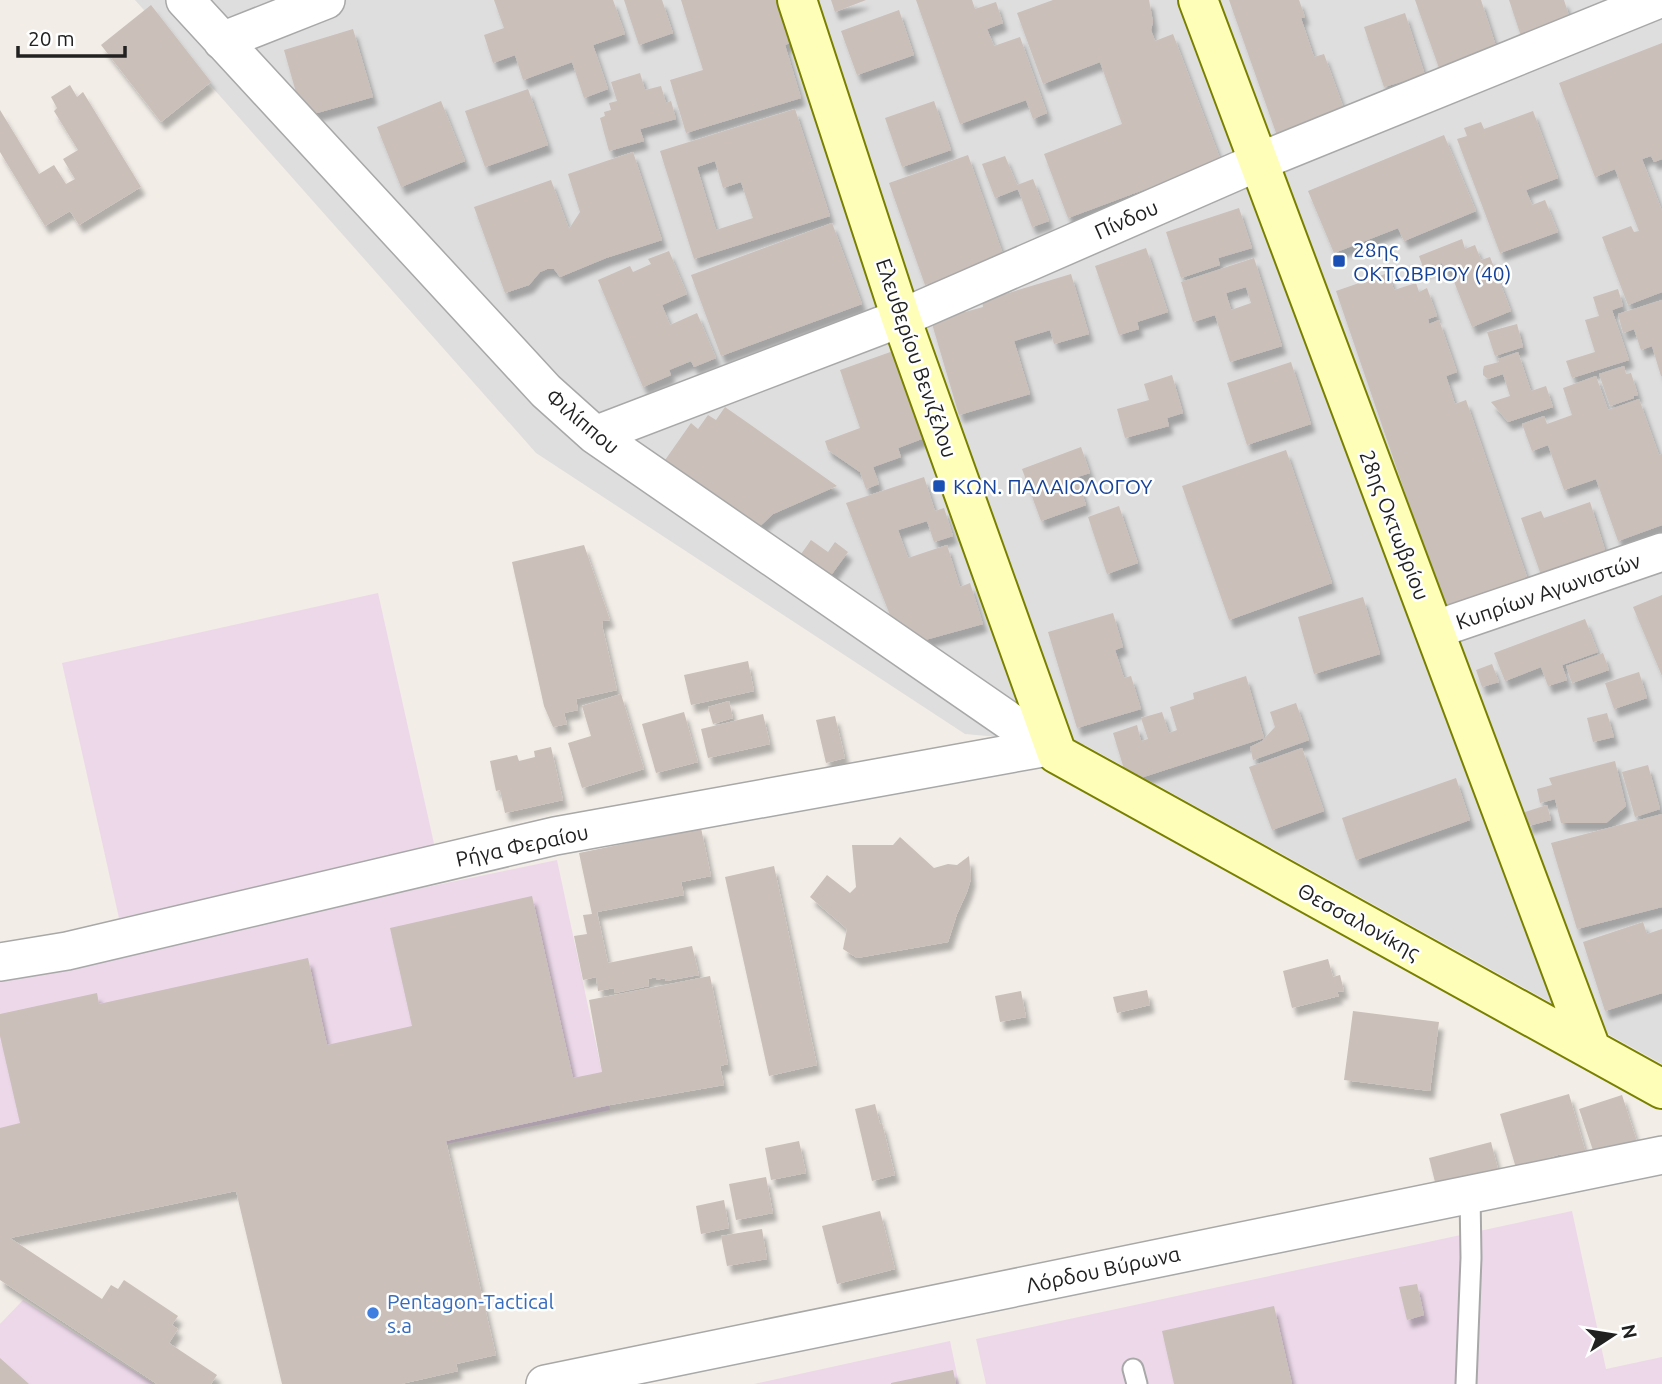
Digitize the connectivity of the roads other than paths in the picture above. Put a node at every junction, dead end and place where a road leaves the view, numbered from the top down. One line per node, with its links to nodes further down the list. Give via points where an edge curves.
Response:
1 (186, 0): 6 (street, Φιλίππου)
2 (326, 0): 6 (street)
3 (797, 0): 8 (main road, Ελευθερίου Βενιζέλου)
4 (1198, 0): 7 (main road, 28ης Οκτωβρίου)
5 (1657, 0): 7 (street, Πίνδου)
6 (222, 41): 9 (street, Φιλίππου, via 546,391)
7 (1258, 162): 8 (street, Πίνδου); 11 (main road, 28ης Οκτωβρίου)
8 (901, 318): 9 (street, Πίνδου); 12 (main road, Ελευθερίου Βενιζέλου)
9 (595, 435): 12 (street, Φιλίππου)
10 (1662, 552): 11 (street, Κυπρίων Αγωνιστών)
11 (1434, 630): 14 (main road, 28ης Οκτωβρίου)
12 (1052, 751): 13 (street, Ρήγα Φεραίου, via 555,836 67,951); 14 (main road, Θεσσαλονίκης)
13 (0, 962)
14 (1591, 1049): 15 (main road, Θεσσαλονίκης)
15 (1662, 1089)
16 (1662, 1155): 17 (street, Λόρδου Βύρωνα)
17 (1470, 1194): 18 (street, Λόρδου Βύρωνα); 19 (lane)
18 (545, 1384)
19 (1466, 1384)

